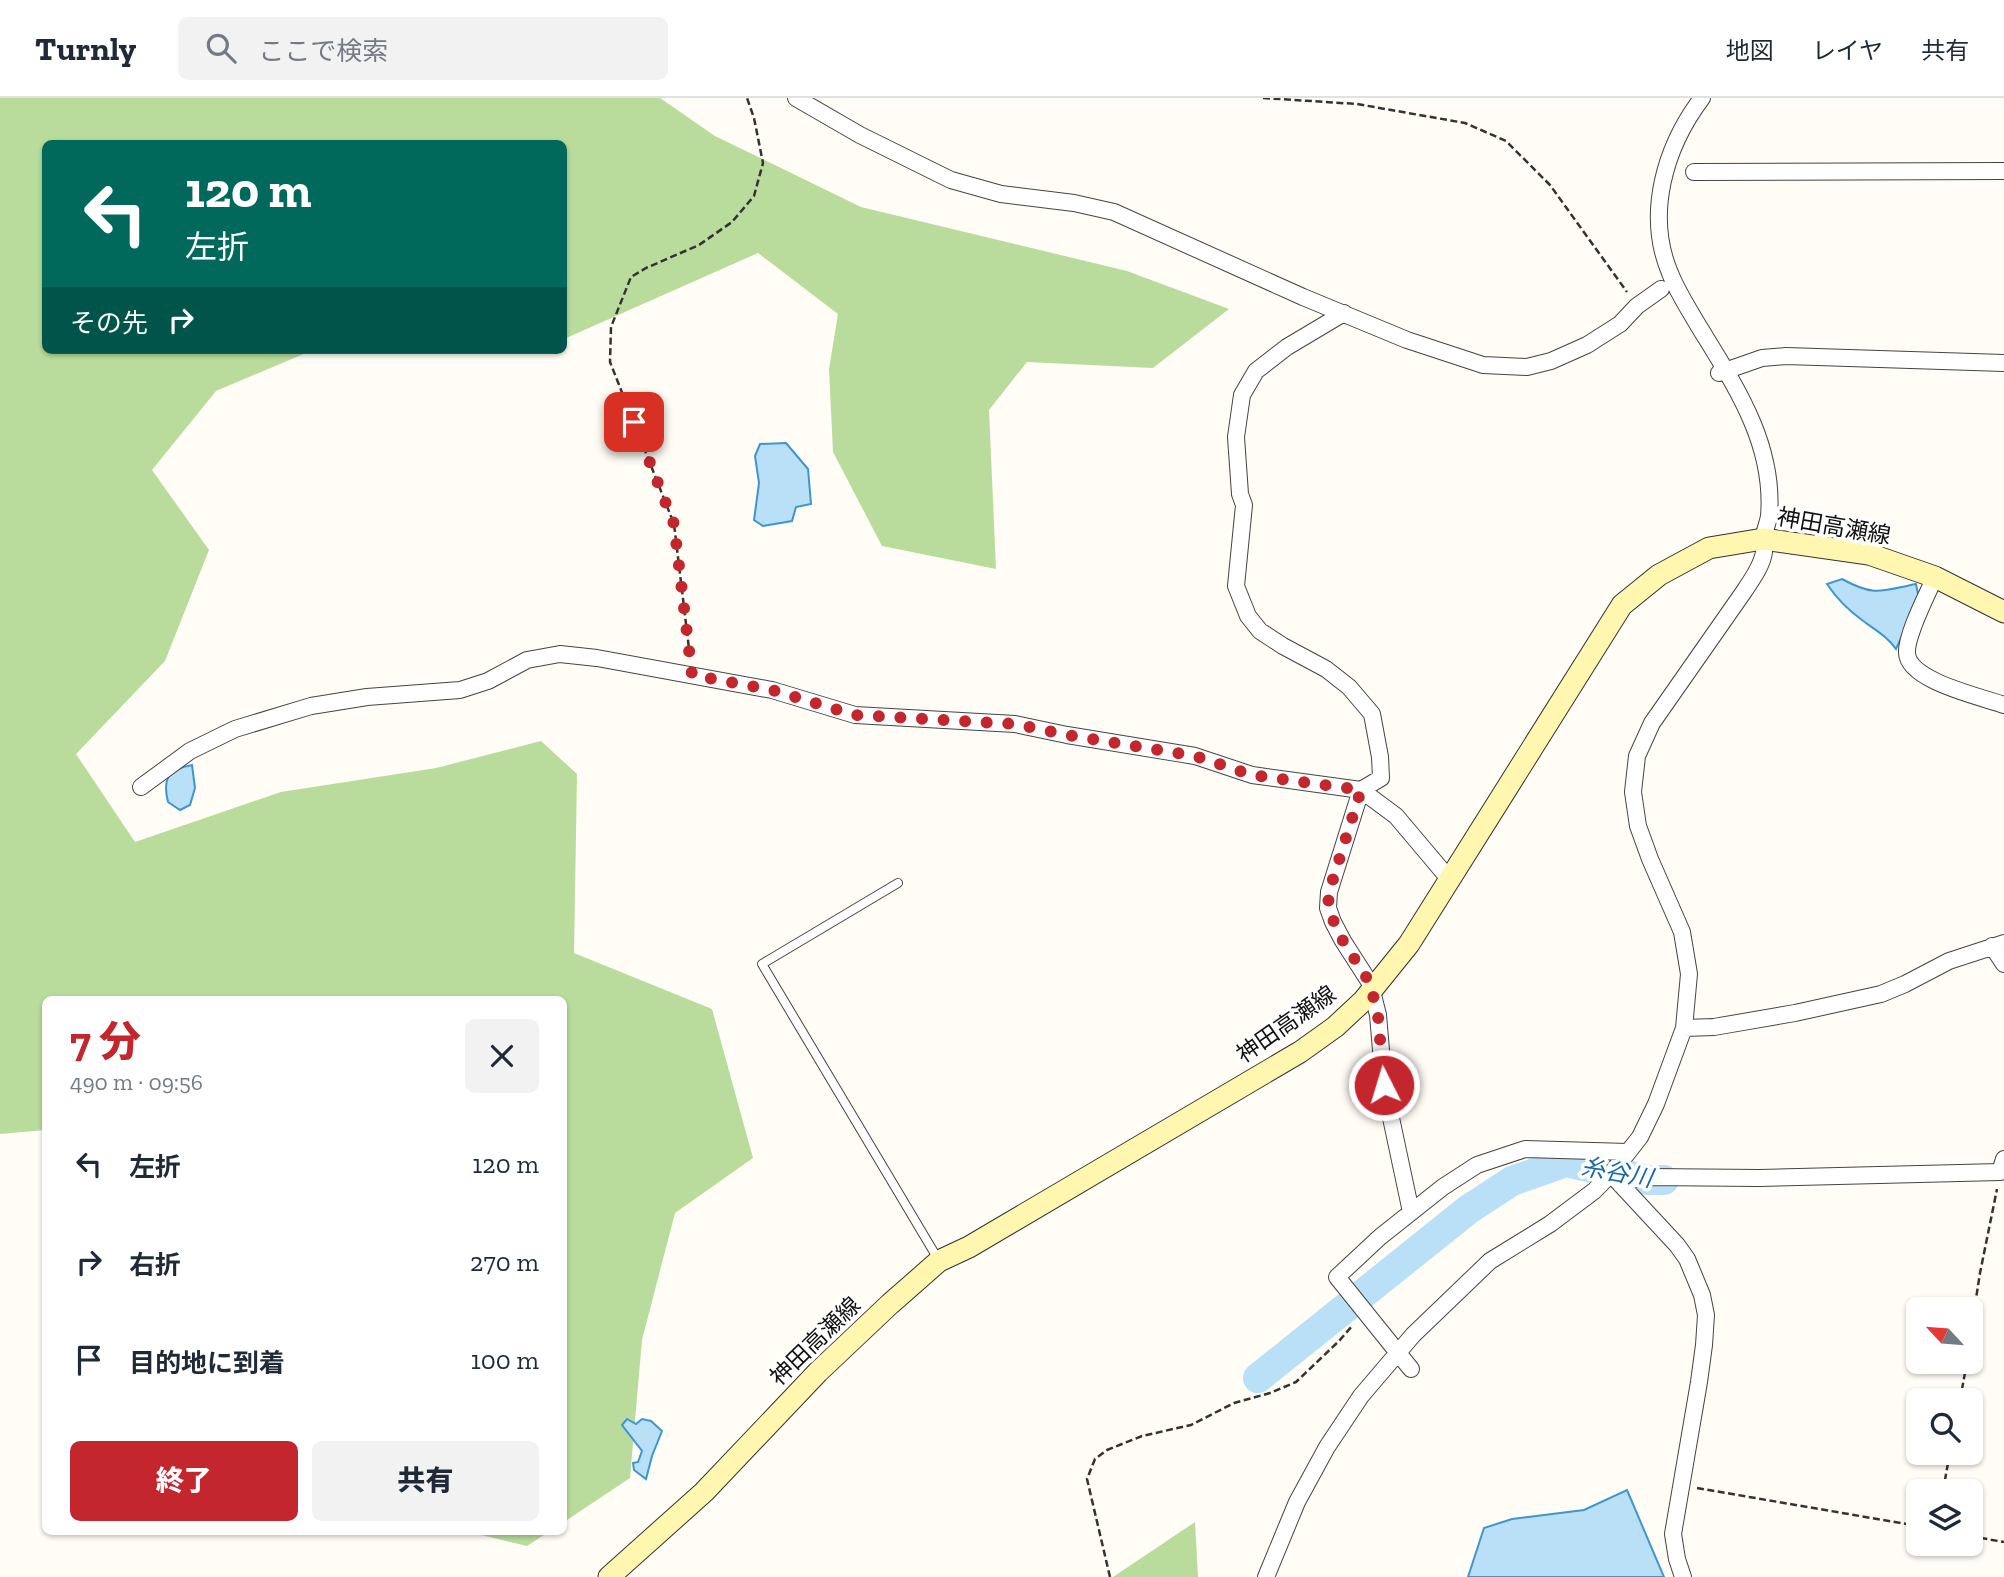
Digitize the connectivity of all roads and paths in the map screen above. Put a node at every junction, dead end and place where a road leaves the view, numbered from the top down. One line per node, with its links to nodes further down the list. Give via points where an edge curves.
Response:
1 (747, 98): 15 (path, via 764,163 754,196 732,222 699,245 631,277 611,327 610,362 674,524)
2 (796, 98): 9 (street, via 951,180 1001,194 1114,212)
3 (1263, 98): 8 (path, via 1357,104 1452,120 1506,141 1550,185)
4 (1702, 98): 11 (street, via 1668,160 1659,209 1660,234 1669,272)
5 (1694, 172): 6 (street)
6 (2004, 172)
7 (1661, 289): 8 (street)
8 (1637, 306): 9 (street, via 1620,324 1587,345 1527,367 1483,365)
9 (1344, 313): 18 (street, via 1256,371 1242,394 1236,437 1244,505 1236,586 1248,616 1260,631 1326,669 1372,714 1381,778)
10 (2004, 363): 11 (street, via 1786,356 1762,358)
11 (1721, 372): 12 (street, via 1757,429 1765,456 1770,496)
12 (1763, 539): 13 (main road, 神田高瀬線, via 1869,554); 19 (main road, 神田高瀬線, via 1709,548 1659,575 1622,605); 24 (street, via 1759,567 1659,712 1637,756 1633,792 1638,826 1682,932 1689,974)
13 (1935, 577): 14 (main road, 神田高瀬線); 16 (street, via 1909,641 1911,666 1937,682)
14 (2004, 612)
15 (692, 675): 17 (street, via 584,656 560,654 527,660 460,690 311,706 235,729 190,751); 18 (street, via 772,690 855,715 1015,724 1195,756 1252,775)
16 (2004, 705)
17 (141, 787)
18 (1361, 790): 19 (street, via 1396,816); 23 (street, via 1328,908)
19 (1450, 880): 23 (main road, 神田高瀬線, via 1409,944)
20 (898, 883): 29 (lane, via 762,964)
21 (1998, 945): 22 (street); 24 (street, via 1949,961 1881,994 1714,1027)
22 (2004, 964)
23 (1372, 990): 28 (street, via 1384,1085); 29 (main road, 神田高瀬線, via 1335,1027 1300,1052)
24 (1684, 1028): 25 (street, via 1656,1104)
25 (1628, 1152): 27 (street); 28 (street, via 1525,1149 1477,1165)
26 (2002, 1166): 27 (street); 30 (path)
27 (1616, 1180): 32 (street, via 1490,1261); 34 (street, via 1677,1245 1702,1295 1704,1345)
28 (1411, 1212): 31 (street, via 1337,1277)
29 (939, 1261): 38 (main road, 神田高瀬線, via 818,1372 704,1492)
30 (1976, 1297)
31 (1365, 1311): 32 (street); 39 (path, via 1296,1382 1234,1402 1191,1424 1142,1436 1095,1459 1087,1479)
32 (1398, 1353): 33 (street); 40 (street, via 1361,1396 1327,1447 1297,1502)
33 (1411, 1369)
34 (1682, 1487): 35 (path); 41 (street, via 1673,1534)
35 (1906, 1524)
36 (1983, 1538): 37 (path)
37 (2004, 1542)
38 (609, 1577)
39 (1110, 1577)
40 (1266, 1577)
41 (1684, 1577)

